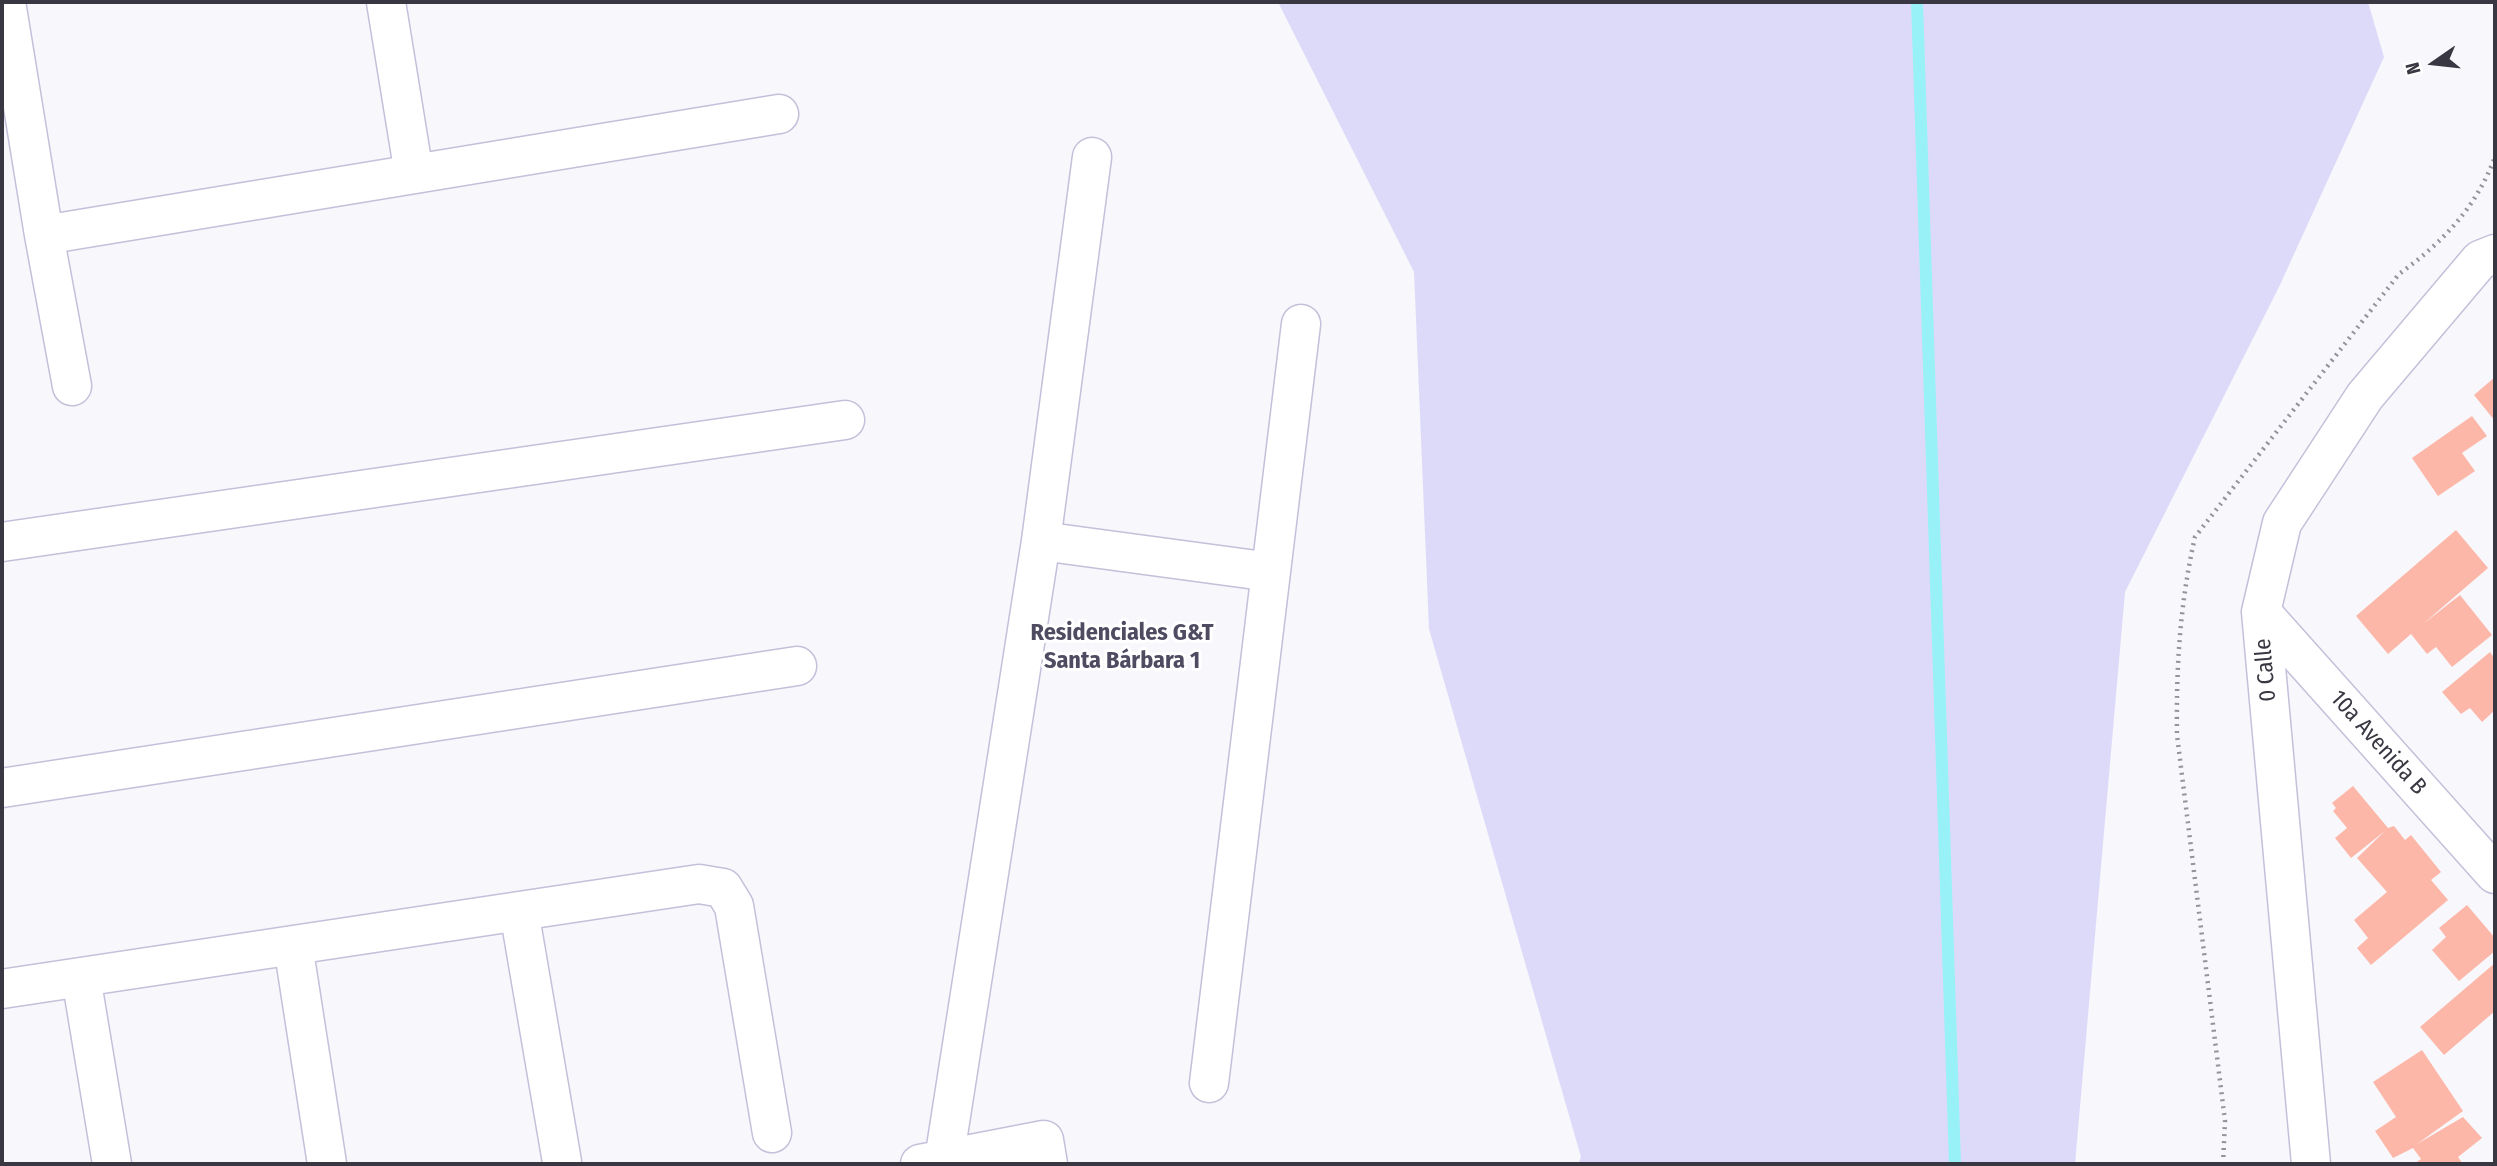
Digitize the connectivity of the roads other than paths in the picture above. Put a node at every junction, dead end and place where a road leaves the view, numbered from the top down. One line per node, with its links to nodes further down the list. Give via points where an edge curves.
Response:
1 (6, 2): 6 (street)
2 (386, 2): 5 (street)
3 (779, 114): 5 (street)
4 (1092, 157): 11 (street)
5 (414, 174): 6 (street)
6 (44, 235): 9 (street)
7 (2490, 264): 14 (street, 0 Calle, via 2365,396 2282,523)
8 (1301, 324): 13 (street)
9 (72, 386)
10 (845, 420): 12 (street)
11 (1041, 541): 13 (street); 26 (street)
12 (2, 542)
13 (1271, 572): 22 (street)
14 (2261, 611): 17 (street, 10a Avenida B); 29 (street, 0 Calle)
15 (797, 666): 16 (street)
16 (2, 788)
17 (2495, 874)
18 (519, 911): 19 (street); 23 (street, via 699,884 723,888 734,906); 25 (street)
19 (293, 945): 20 (street); 28 (street)
20 (81, 977): 21 (street); 27 (street)
21 (2, 989)
22 (1209, 1083)
23 (772, 1133)
24 (1046, 1152): 26 (street)
25 (562, 1162)
26 (932, 1162)
27 (112, 1164)
28 (327, 1164)
29 (2311, 1164)

